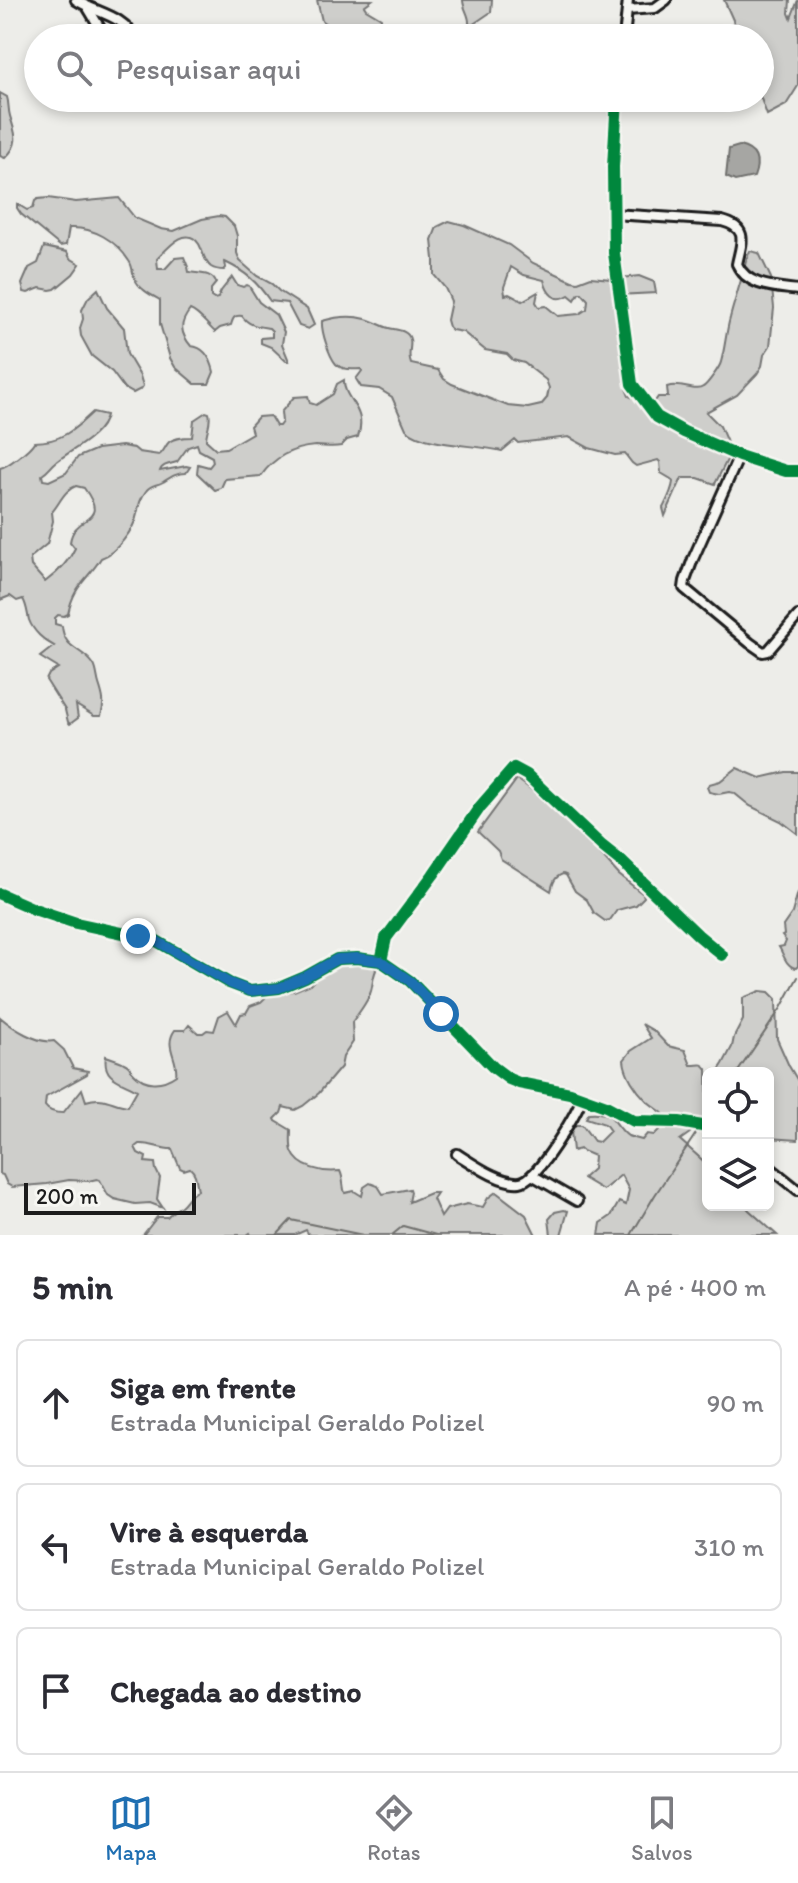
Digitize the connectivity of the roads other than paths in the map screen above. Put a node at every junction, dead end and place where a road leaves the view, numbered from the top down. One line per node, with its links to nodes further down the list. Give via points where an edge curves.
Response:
1 (76, 0): 4 (street)
2 (666, 0): 3 (street, via 655,8)
3 (628, 5)
4 (88, 8): 5 (street); 6 (street)
5 (98, 24)
6 (124, 24)
7 (617, 112): 8 (street)
8 (613, 214): 9 (street, via 733,225 741,235 737,264 742,273 766,285); 10 (street, via 629,375 635,390 657,417)
9 (798, 290)
10 (739, 456): 11 (street); 12 (street, via 684,588 763,652)
11 (798, 471)
12 (798, 616)
13 (0, 894): 15 (street, via 76,923 155,940 250,991 279,988 337,959)
14 (722, 955): 15 (street, via 514,768 386,938)
15 (381, 961): 16 (street, via 410,981 509,1079)
16 (582, 1098): 17 (street, via 634,1121); 20 (street)
17 (702, 1126)
18 (457, 1154): 20 (street, via 509,1182)
19 (774, 1171): 21 (street)
20 (532, 1175): 22 (street)
21 (798, 1190)
22 (577, 1201)

